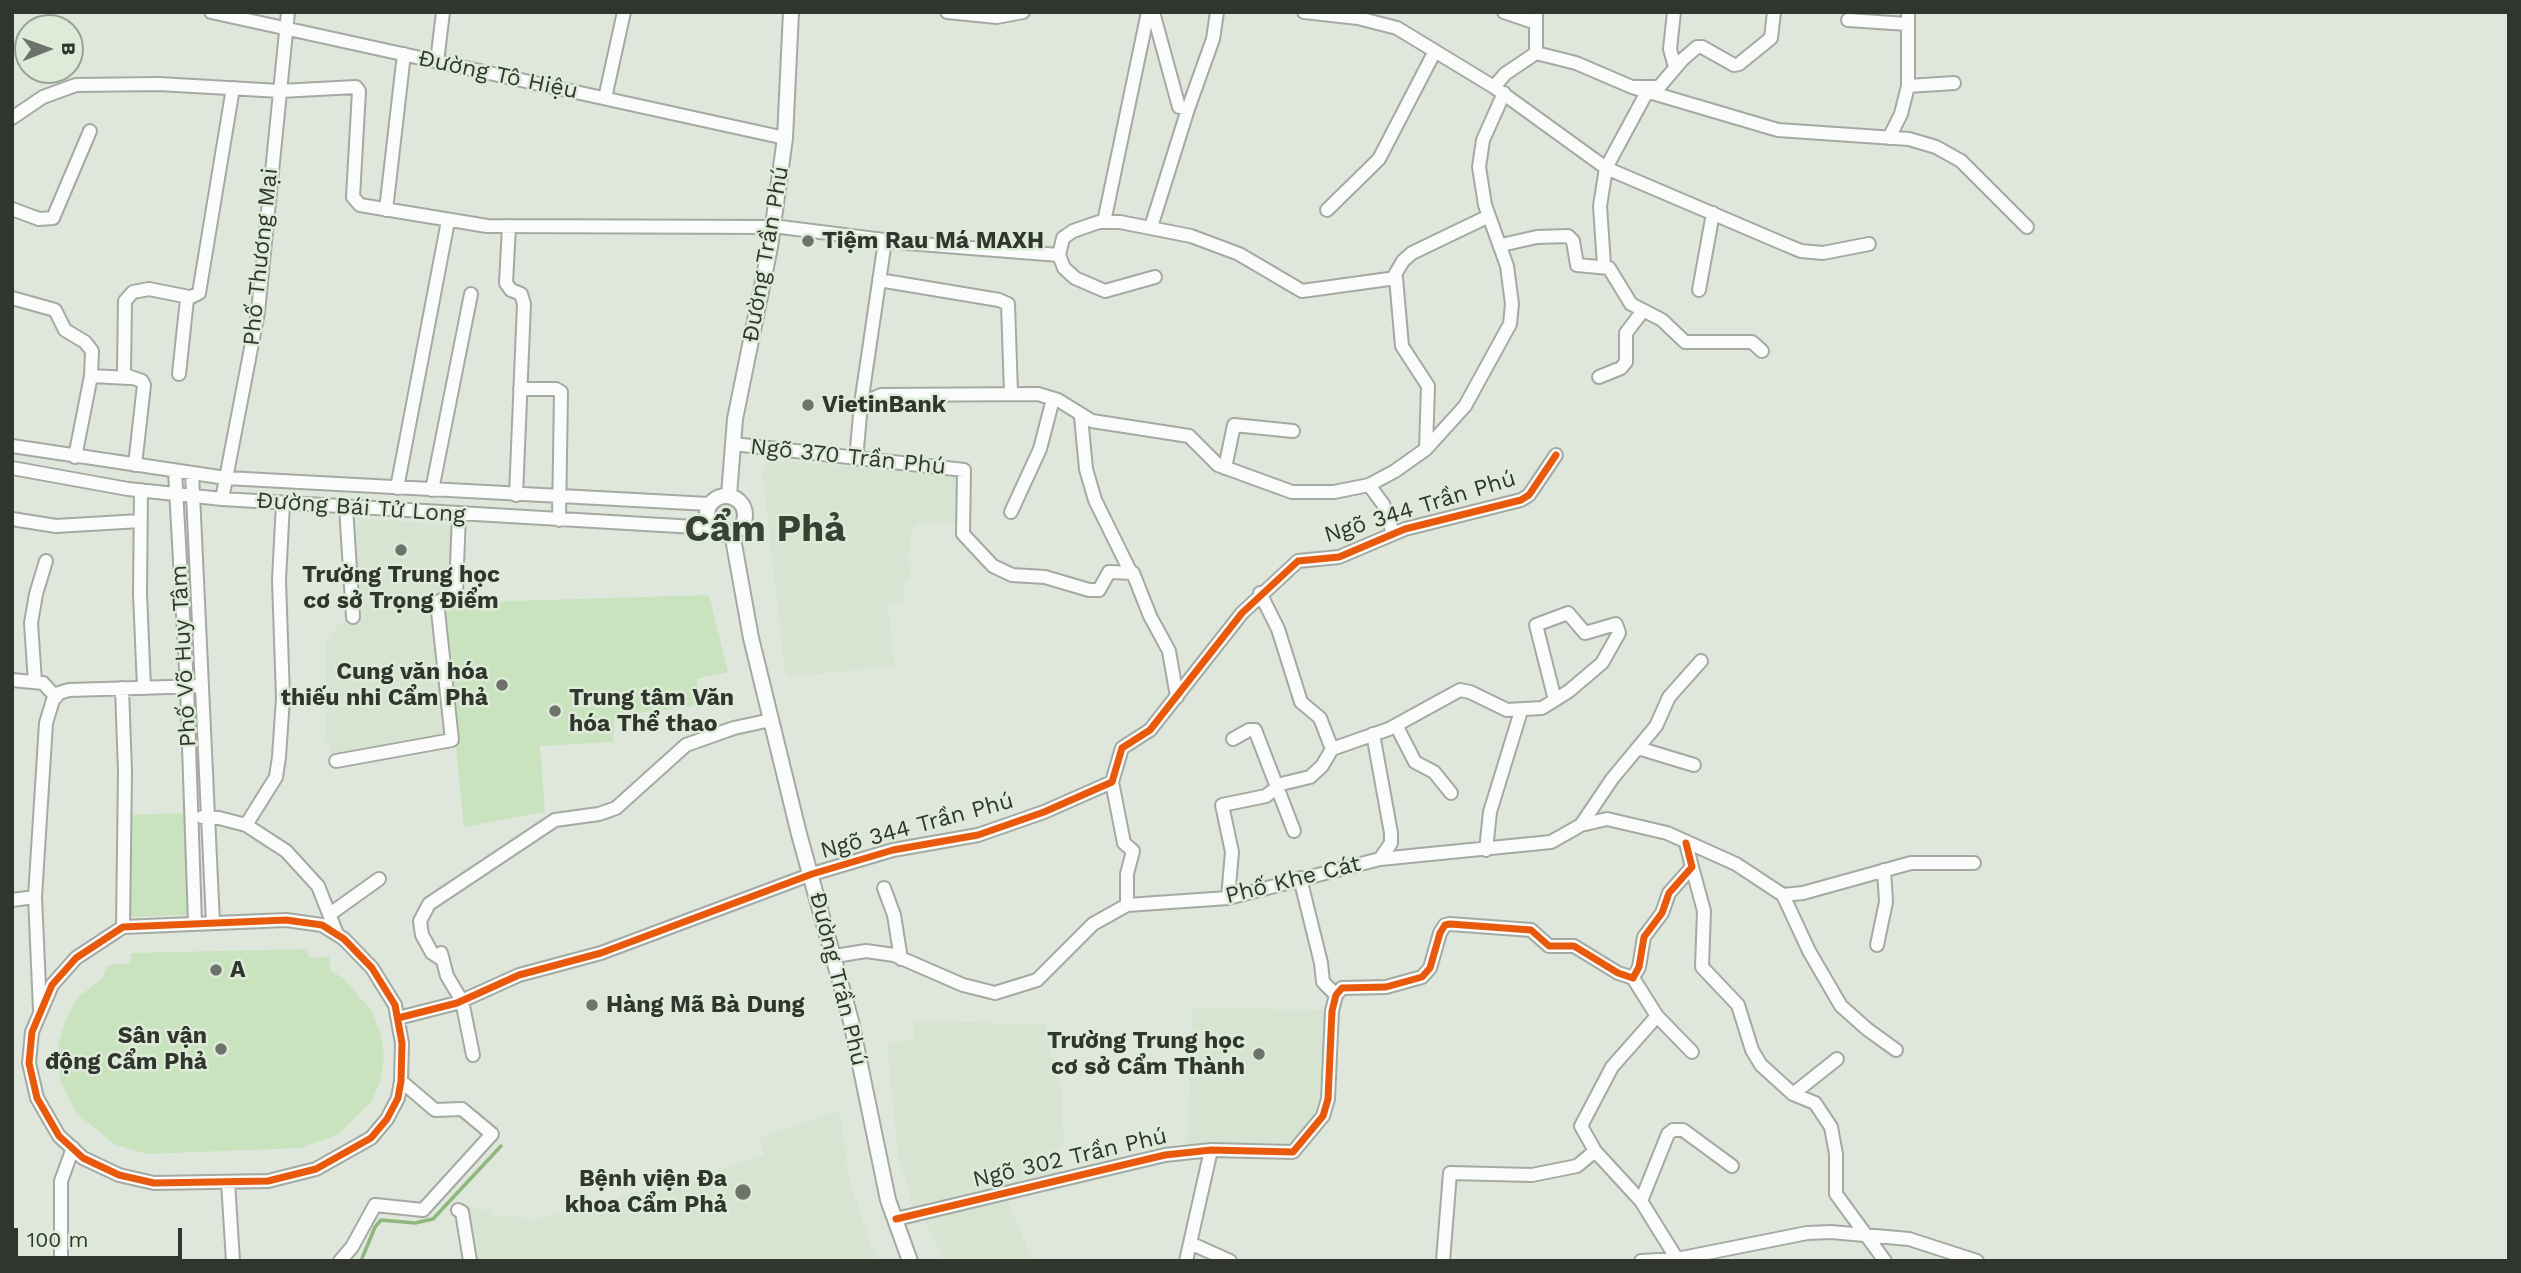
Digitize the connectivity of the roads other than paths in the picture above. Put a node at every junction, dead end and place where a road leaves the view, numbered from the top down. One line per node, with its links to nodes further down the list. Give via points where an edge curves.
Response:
1 (211, 12): 18 (street, Đường Tô Hiệu)
2 (288, 12): 18 (street, Phố Thương Mại)
3 (443, 12): 22 (street)
4 (624, 12): 31 (street)
5 (791, 12): 35 (main road, Đường Trần Phú)
6 (947, 12): 7 (street, via 997,17)
7 (1021, 12)
8 (1151, 12): 32 (street, via 1178,107); 44 (street)
9 (1217, 12): 32 (street, via 1213,39)
10 (1304, 12): 14 (street)
11 (1504, 12): 15 (street)
12 (1674, 12): 23 (street, via 1670,49)
13 (1774, 12): 23 (street, via 1771,38 1737,65 1702,47)
14 (1331, 14): 19 (street, via 1397,28)
15 (1536, 18): 20 (street)
16 (1908, 18): 17 (street); 25 (street)
17 (1848, 20)
18 (286, 29): 21 (street, Đường Tô Hiệu); 29 (street, Phố Thương Mại)
19 (1435, 51): 28 (street); 40 (street, via 1379,159)
20 (1536, 53): 26 (street, via 1576,63); 28 (street, via 1505,74)
21 (404, 54): 22 (street, Đường Tô Hiệu); 39 (street)
22 (437, 62): 31 (street, Đường Tô Hiệu)
23 (1675, 67): 26 (street, via 1659,88)
24 (1954, 83): 25 (street)
25 (1908, 86): 36 (street)
26 (1632, 87): 30 (street)
27 (233, 88): 29 (street); 33 (street, via 76,85 43,97); 59 (street, via 200,293)
28 (1499, 90): 37 (street); 42 (street, via 1481,154 1482,190)
29 (280, 91): 39 (street, via 358,89 353,197 360,205); 84 (street, Phố Thương Mại, via 258,312)
30 (1647, 92): 36 (street, via 1778,130); 37 (street)
31 (605, 98): 35 (street, Đường Tô Hiệu)
32 (1188, 109): 47 (street)
33 (12, 118)
34 (90, 131): 38 (street, via 53,218 39,219)
35 (785, 138): 46 (main road, Đường Trần Phú)
36 (1889, 138): 48 (street, via 1950,152)
37 (1606, 168): 41 (street); 53 (street, via 1600,206)
38 (12, 209)
39 (386, 210): 43 (street)
40 (1326, 210)
41 (1713, 213): 50 (street, via 1801,251 1822,253); 57 (street)
42 (1489, 216): 51 (street); 55 (street, via 1412,253)
43 (448, 221): 45 (street); 87 (street)
44 (1104, 222): 47 (street); 52 (street, via 1063,238)
45 (509, 226): 46 (street); 67 (street, via 506,282 522,294 524,304)
46 (773, 227): 49 (street); 73 (main road, Đường Trần Phú)
47 (1151, 227): 55 (street, via 1239,254 1302,291)
48 (2027, 227)
49 (886, 241): 52 (street); 56 (street)
50 (1869, 244)
51 (1501, 245): 53 (street, via 1568,236 1577,265); 75 (street, via 1512,304 1510,324 1465,406)
52 (1059, 255): 54 (street, via 1075,278 1105,291)
53 (1604, 265): 61 (street, via 1631,304)
54 (1155, 277)
55 (1392, 278): 75 (street, via 1398,281 1402,346 1428,386)
56 (879, 280): 68 (street, via 1009,304); 70 (street)
57 (1699, 290)
58 (471, 293): 89 (street)
59 (189, 297): 63 (street); 66 (street, via 149,289 128,295 122,359)
60 (12, 298): 64 (street, via 58,313 65,330 92,351)
61 (1642, 312): 62 (street, via 1662,320 1685,342 1752,342); 65 (street, via 1626,333 1626,362)
62 (1762, 351)
63 (179, 374)
64 (90, 376): 66 (street); 77 (street)
65 (1599, 377)
66 (129, 378): 79 (street, via 144,385)
67 (520, 389): 91 (street); 94 (street, via 561,392)
68 (1011, 393): 69 (street); 70 (street, via 881,394)
69 (1053, 399): 71 (street); 100 (street, via 1040,449)
70 (861, 404): 78 (street)
71 (1081, 417): 81 (street, via 1182,433); 109 (street, via 1086,469 1095,500)
72 (1293, 431): 81 (street, via 1234,425)
73 (733, 444): 78 (street, Ngõ 370 Trần Phú); 92 (main road, Đường Trần Phú)
74 (12, 446): 77 (street, Đường Bái Tử Long)
75 (1426, 449): 85 (street)
76 (1556, 455): 107 (street, Ngõ 344 Trần Phú, via 1521,500)
77 (75, 457): 79 (street, Đường Bái Tử Long)
78 (856, 459): 109 (street, Ngõ 370 Trần Phú, via 962,469 963,534 993,566 1012,575 1045,577 1099,590 1109,572)
79 (135, 465): 82 (street, Đường Bái Tử Long)
80 (12, 468): 88 (street, Đường Bái Tử Long)
81 (1225, 468): 85 (street, via 1292,492 1334,492)
82 (175, 471): 83 (street, Đường Bái Tử Long); 90 (street, Phố Võ Huy Tâm)
83 (192, 473): 84 (street, Đường Bái Tử Long); 93 (street, Phố Võ Huy Tâm)
84 (226, 478): 86 (street, Đường Bái Tử Long); 95 (street, Phố Thương Mại)
85 (1369, 485): 107 (street, via 1383,504)
86 (380, 487): 87 (street, Đường Bái Tử Long); 99 (street)
87 (397, 488): 89 (street, Đường Bái Tử Long)
88 (141, 490): 90 (street, Đường Bái Tử Long); 104 (street)
89 (432, 490): 91 (street, Đường Bái Tử Long)
90 (174, 494): 93 (street, Đường Bái Tử Long); 116 (street, Phố Võ Huy Tâm)
91 (516, 495): 94 (street, Đường Bái Tử Long)
92 (729, 495): 97 (main road); 106 (main road, via 742,503 746,516)
93 (192, 496): 95 (street, Đường Bái Tử Long); 115 (street, Phố Võ Huy Tâm)
94 (558, 497): 97 (street, Đường Bái Tử Long); 103 (street)
95 (222, 499): 96 (street, Đường Bái Tử Long)
96 (282, 503): 98 (street, Đường Bái Tử Long); 138 (street, via 279,580 284,698 279,757 276,777)
97 (709, 504): 105 (main road, via 706,517)
98 (345, 507): 99 (street, Đường Bái Tử Long); 111 (street)
99 (381, 509): 101 (street, Đường Bái Tử Long)
100 (1011, 512)
101 (459, 514): 103 (street, Đường Bái Tử Long); 129 (street, via 456,592 440,601 438,611 452,740)
102 (12, 519): 104 (street, via 56,526)
103 (559, 520): 105 (street, Đường Bái Tử Long)
104 (140, 522): 118 (street)
105 (712, 528): 106 (main road)
106 (732, 533): 123 (main road, Đường Trần Phú)
107 (1393, 533): 110 (street, Ngõ 344 Trần Phú, via 1339,557 1298,561)
108 (46, 562): 114 (street, via 31,623)
109 (1130, 571): 120 (street, via 1169,652)
110 (1260, 593): 120 (street, Ngõ 344 Trần Phú); 128 (street, via 1278,629 1301,702 1320,718)
111 (353, 617)
112 (1701, 661): 127 (street, Phố Khe Cát, via 1669,697)
113 (12, 680): 114 (street)
114 (35, 682): 119 (street, via 48,685)
115 (202, 686): 116 (street); 135 (street, Phố Võ Huy Tâm)
116 (187, 687): 118 (street); 136 (street, Phố Võ Huy Tâm)
117 (122, 688): 118 (street); 119 (street, via 69,690); 159 (street)
118 (144, 688)
119 (56, 696): 152 (street, via 46,723)
120 (1177, 697): 131 (street, Ngõ 344 Trần Phú, via 1150,730 1122,748)
121 (1555, 700): 121 (street, via 1602,663 1619,633 1616,624 1586,633 1568,613 1536,625); 122 (street, via 1537,710)
122 (1521, 711): 124 (street, via 1507,710 1464,689); 142 (street, via 1490,812)
123 (771, 720): 147 (main road, Đường Trần Phú); 166 (street, via 686,745 616,808 555,820 429,904 420,920 422,935 432,953 442,955 447,976)
124 (1396, 725): 125 (street); 133 (street, via 1415,762 1434,772)
125 (1373, 734): 128 (street); 143 (street, via 1391,833 1391,843)
126 (1233, 738): 132 (street, via 1255,730)
127 (1639, 748): 130 (street); 134 (street, Phố Khe Cát)
128 (1332, 749): 132 (street, via 1310,776)
129 (336, 761)
130 (1694, 765)
131 (1112, 782): 147 (street, Ngõ 344 Trần Phú, via 978,835 893,850); 155 (street, via 1124,843 1133,851)
132 (1278, 788): 140 (street); 153 (street, via 1266,796 1222,805 1232,852)
133 (1451, 793)
134 (1597, 799): 137 (street); 139 (street, Phố Khe Cát)
135 (208, 817): 136 (street); 138 (street); 158 (street, Phố Võ Huy Tâm)
136 (192, 818): 157 (street, Phố Võ Huy Tâm)
137 (1607, 819): 139 (street); 141 (street, via 1649,827)
138 (247, 825): 156 (street, via 306,870)
139 (1581, 825): 142 (street, Phố Khe Cát, via 1551,842)
140 (1294, 831)
141 (1686, 843): 145 (street); 151 (street, via 1737,864)
142 (1486, 850): 143 (street, Phố Khe Cát)
143 (1380, 859): 149 (street, Phố Khe Cát)
144 (1974, 863): 146 (street, via 1910,863)
145 (1692, 867): 164 (street, via 1669,893 1662,913 1644,937); 175 (street, via 1704,911 1702,967 1738,1004 1761,1065)
146 (1884, 870): 151 (street, via 1803,893); 161 (street, via 1886,902)
147 (812, 874): 162 (main road, Đường Trần Phú); 166 (street, Ngõ 344 Trần Phú, via 601,953 519,975)
148 (379, 878): 156 (street)
149 (1300, 878): 153 (street, Phố Khe Cát); 165 (street, via 1323,982)
150 (884, 888): 163 (street)
151 (1783, 894): 170 (street, via 1841,1006)
152 (35, 897): 154 (street); 167 (street)
153 (1228, 898): 155 (street, Phố Khe Cát)
154 (12, 900)
155 (1127, 905): 163 (street, Phố Khe Cát, via 1093,924 1037,980 1016,989 985,991)
156 (330, 914): 160 (street)
157 (195, 923): 158 (street); 159 (street)
158 (213, 923): 160 (street, via 286,920 322,925)
159 (123, 927): 167 (street, via 76,958 52,985)
160 (337, 934): 169 (street, via 372,968)
161 (1877, 946)
162 (835, 956): 163 (street, Phố Khe Cát, via 866,951); 183 (main road, Đường Trần Phú, via 888,1200)
163 (901, 959)
164 (1633, 978): 165 (street, via 1618,974 1574,946 1549,946 1531,930 1450,924 1444,925 1430,968 1422,977 1386,987 1342,988); 168 (street)
165 (1336, 995): 177 (street, Ngõ 302 Trần Phú, via 1328,1099 1323,1116 1305,1139 1293,1152)
166 (461, 1000): 169 (street, Ngõ 344 Trần Phú); 172 (street)
167 (41, 1012): 176 (street, via 32,1032 29,1063 37,1098 59,1136)
168 (1657, 1016): 171 (street); 178 (street, via 1612,1067 1583,1120 1584,1135)
169 (398, 1018): 174 (street)
170 (1896, 1050)
171 (1692, 1052)
172 (473, 1055)
173 (1837, 1059): 175 (street)
174 (401, 1081): 180 (street, via 387,1119 348,1154 316,1169 268,1181); 189 (street, via 435,1110 461,1109 492,1134 423,1209 375,1205)
175 (1793, 1094): 184 (street, via 1815,1103 1830,1127 1836,1194)
176 (73, 1148): 180 (street, via 83,1158 119,1175 154,1183); 187 (street, via 61,1181)
177 (1211, 1150): 183 (street, Ngõ 302 Trần Phú, via 1121,1164); 185 (street)
178 (1595, 1151): 181 (street); 194 (street, via 1577,1166 1532,1175 1450,1173)
179 (1732, 1166): 181 (street, via 1683,1130 1673,1130)
180 (228, 1182): 188 (street)
181 (1641, 1201): 186 (street)
182 (458, 1210): 190 (street)
183 (896, 1219): 191 (main road, Đường Trần Phú)
184 (1866, 1237): 186 (street, via 1844,1232 1807,1233); 196 (street); 197 (street, via 1909,1239)
185 (1190, 1243): 192 (street); 193 (street)
186 (1677, 1259): 195 (street)
187 (61, 1261)
188 (233, 1261)
189 (340, 1261)
190 (470, 1261)
191 (910, 1261)
192 (1186, 1261)
193 (1230, 1261)
194 (1443, 1261)
195 (1641, 1261)
196 (1885, 1261)
197 (1977, 1261)

